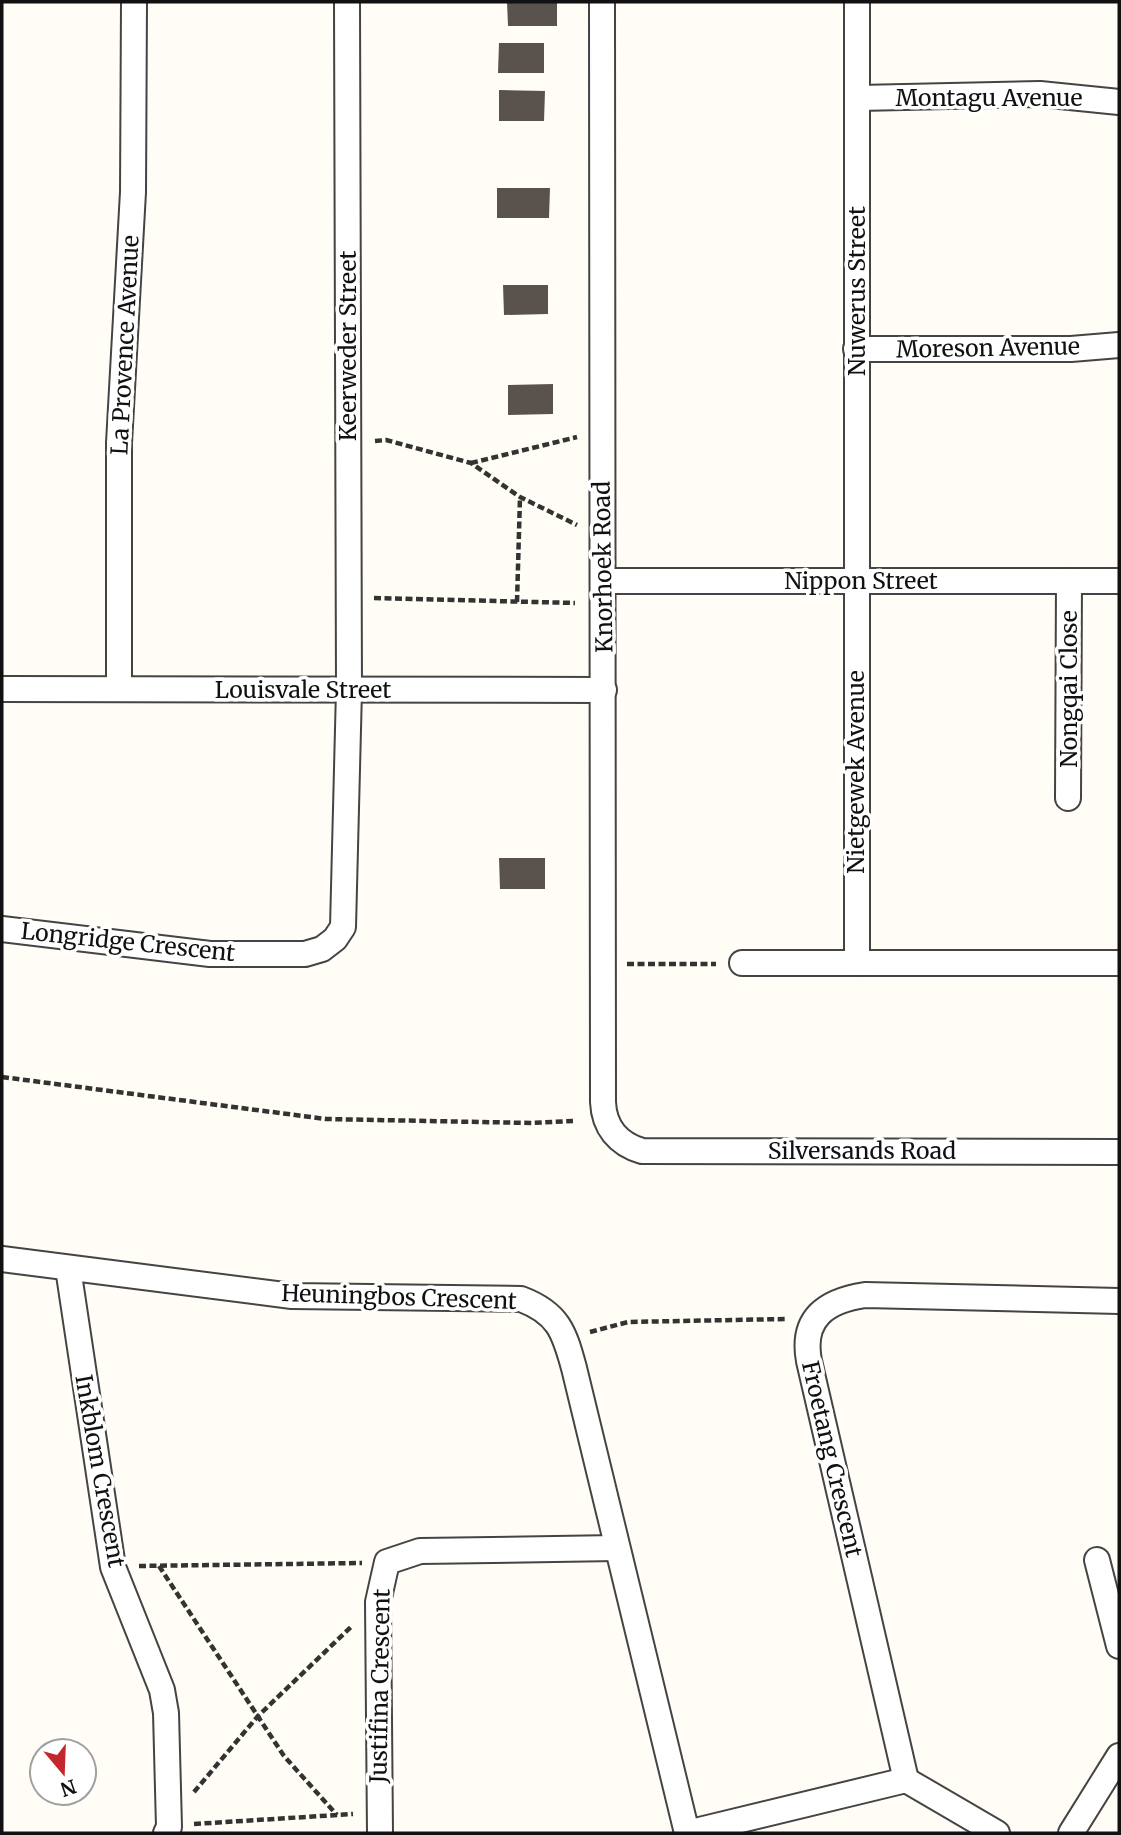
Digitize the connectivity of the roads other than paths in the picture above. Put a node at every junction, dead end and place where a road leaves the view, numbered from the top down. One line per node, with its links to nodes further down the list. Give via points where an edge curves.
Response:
1 (134, 2): 14 (street, La Provence Avenue, via 133,192 118,443)
2 (347, 2): 15 (street, Keerweder Street)
3 (602, 2): 12 (street, Knorhoek Road)
4 (857, 2): 5 (street, Nuwerus Street)
5 (859, 98): 6 (street, Montagu Avenue, via 1040,94); 8 (street, Nuwerus Street)
6 (1119, 102)
7 (1119, 345): 8 (street, Moreson Avenue)
8 (856, 349): 9 (street, Nuwerus Street)
9 (856, 581): 10 (street, Nippon Street); 12 (street, Nippon Street); 20 (street, Nietgewek Avenue)
10 (1069, 581): 11 (street, Nippon Street); 17 (street, Nongqai Close)
11 (1119, 581)
12 (603, 592): 16 (street, Knorhoek Road)
13 (2, 689): 14 (street, Louisvale Street)
14 (120, 689): 15 (street, Louisvale Street)
15 (349, 690): 16 (street, Louisvale Street); 18 (street, Longridge Crescent, via 346,920 335,939 322,949 305,954 210,954)
16 (604, 690): 22 (street, Knorhoek Road, via 604,1111)
17 (1068, 798)
18 (2, 929)
19 (742, 963): 20 (street)
20 (857, 963): 21 (street)
21 (1119, 963)
22 (612, 1131): 23 (street, Silversands Road, via 626,1145 654,1151)
23 (1119, 1152)
24 (2, 1259): 25 (street, Heuningbos Crescent)
25 (68, 1268): 27 (street, Heuningbos Crescent, via 292,1296 521,1299 545,1310 566,1338); 33 (street, Inkblom Crescent, via 113,1567 162,1690)
26 (1119, 1301): 31 (street, Froetang Crescent, via 865,1295 840,1299 815,1319 806,1340 809,1361)
27 (617, 1548): 32 (street, Justifina Crescent, via 420,1551 387,1562 378,1602); 34 (street, Heuningbos Crescent)
28 (1097, 1560): 29 (street)
29 (1119, 1646)
30 (1119, 1756): 36 (street)
31 (906, 1780): 34 (street); 35 (street)
32 (379, 1824)
33 (167, 1830)
34 (687, 1833)
35 (997, 1833)
36 (1071, 1833)

